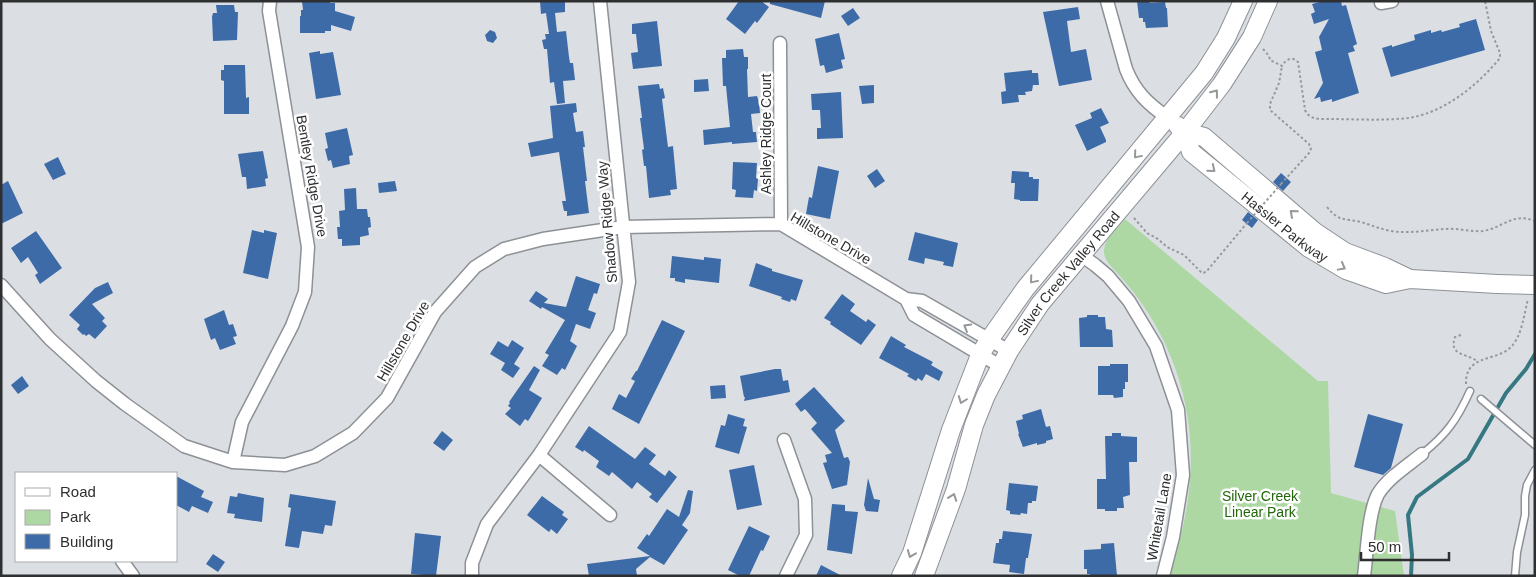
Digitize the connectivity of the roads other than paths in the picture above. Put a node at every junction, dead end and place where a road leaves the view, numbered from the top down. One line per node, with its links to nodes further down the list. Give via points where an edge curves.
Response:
1 (270, 1): 24 (street, Bentley Ridge Drive, via 269,11 308,247 306,283 292,326 242,422)
2 (600, 1): 12 (street, Shadow Ridge Way)
3 (1107, 1): 9 (street, via 1130,80 1141,96)
4 (1243, 1): 9 (main road, Silver Creek Valley Road, via 1226,38 1204,73)
5 (1268, 1): 10 (main road, Silver Creek Valley Road, one-way to 5, via 1222,84 1252,37)
6 (1381, 1): 7 (street)
7 (1392, 1)
8 (780, 43): 11 (street, Ashley Ridge Court)
9 (1168, 118): 10 (main road, Hassler Parkway); 16 (main road, Silver Creek Valley Road, one-way to 16, via 1025,289)
10 (1185, 132): 13 (main road, Silver Creek Valley Road); 15 (main road, Hassler Parkway, bridge, via 1204,137 1314,232 1345,252 1410,279)
11 (781, 224): 12 (street, Hillstone Drive); 16 (street, Hillstone Drive, via 906,299 922,301)
12 (623, 227): 23 (street, Shadow Ridge Way, via 629,282 620,332); 24 (street, Hillstone Drive, via 527,243 504,250 475,267 436,312 387,398 354,433 314,456 285,465)
13 (1081, 255): 17 (main road, Silver Creek Valley Road, via 1040,304); 33 (street, Whitetail Lane, via 1108,276 1128,301 1156,346 1178,410 1183,475)
14 (1, 284): 24 (street, Hillstone Drive, via 50,339 125,404 184,446)
15 (1532, 288)
16 (984, 347): 17 (street, Hillstone Drive); 31 (main road, Silver Creek Valley Road, one-way to 31, via 951,430 912,553)
17 (1005, 359): 32 (main road, Silver Creek Valley Road, one-way to 17, via 956,489 974,425)
18 (1470, 391): 22 (lane, via 1452,425)
19 (1482, 399): 21 (lane)
20 (784, 440): 30 (street, via 805,499 806,535)
21 (1535, 445)
22 (1422, 454): 34 (street, via 1378,494 1372,513)
23 (539, 455): 26 (street); 29 (street, Shadow Ridge Way, via 487,524 472,563)
24 (233, 462)
25 (1535, 470): 35 (lane, via 1527,485)
26 (610, 515)
27 (123, 562): 28 (street)
28 (133, 576)
29 (472, 576)
30 (786, 576)
31 (901, 576)
32 (924, 576)
33 (1163, 576)
34 (1364, 576)
35 (1515, 576)

